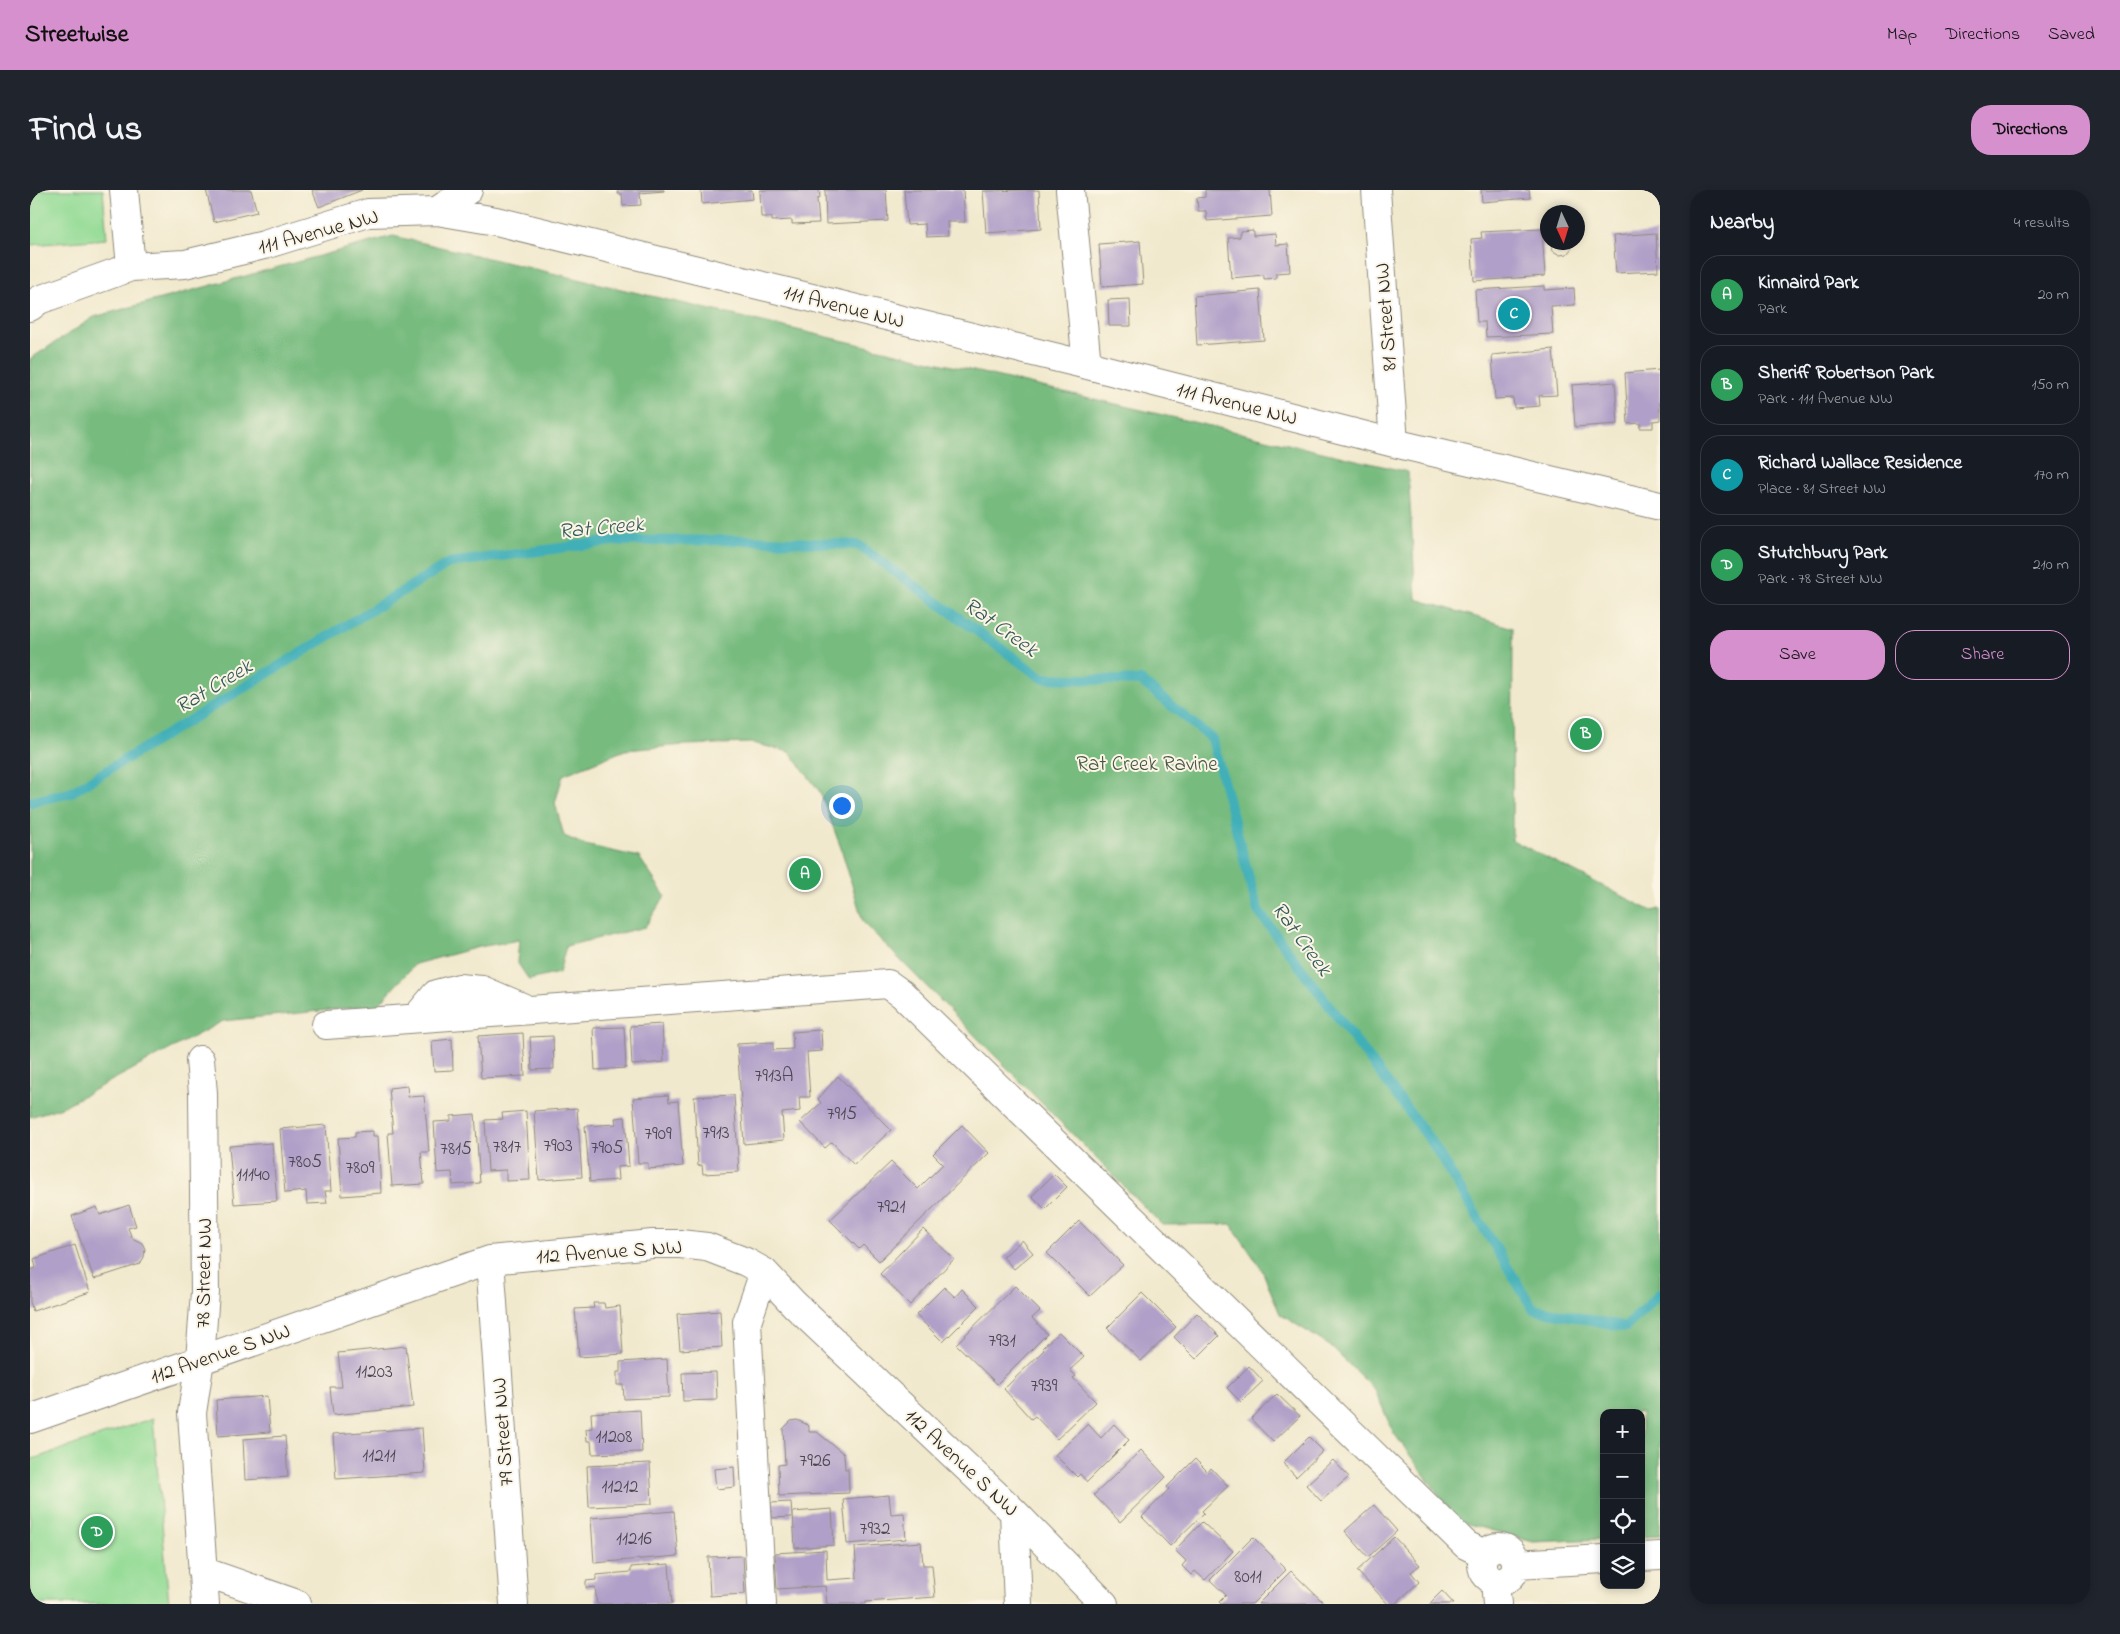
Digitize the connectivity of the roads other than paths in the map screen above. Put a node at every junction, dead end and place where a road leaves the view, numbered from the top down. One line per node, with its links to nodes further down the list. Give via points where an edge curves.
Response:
1 (124, 190): 6 (street)
2 (468, 190): 5 (street)
3 (1070, 190): 10 (street)
4 (1376, 190): 11 (street, 81 Street NW)
5 (437, 211): 6 (street, 111 Avenue NW, via 368,213 264,245 185,264); 10 (street, 111 Avenue NW, via 496,221)
6 (132, 267): 8 (street, 111 Avenue NW)
7 (30, 280): 8 (street)
8 (56, 295): 9 (street, 111 Avenue NW)
9 (30, 306)
10 (1087, 365): 11 (street, 111 Avenue NW)
11 (1394, 443): 12 (street, 111 Avenue NW)
12 (1660, 506)
13 (326, 1025): 20 (street, via 888,984 910,1001 1466,1545)
14 (200, 1060): 17 (street, 78 Street NW, via 205,1292)
15 (490, 1260): 16 (street, 112 Avenue S NW, via 680,1244 727,1254); 17 (street, 112 Avenue S NW); 29 (street, 79 Street NW)
16 (764, 1272): 19 (street, 112 Avenue S NW); 30 (street, via 747,1322)
17 (200, 1360): 18 (street, 112 Avenue S NW); 25 (street, 78 Street NW, via 192,1413)
18 (30, 1419)
19 (1014, 1512): 31 (street); 32 (street, 112 Avenue S NW)
20 (1484, 1554): 24 (street, via 1493,1548 1505,1548 1514,1555); 26 (street, via 1482,1571)
21 (1660, 1556): 22 (street)
22 (1645, 1557)
23 (1600, 1559): 24 (street)
24 (1516, 1564): 26 (street, via 1511,1577 1501,1582)
25 (202, 1571): 27 (street, 78 Street NW); 28 (street)
26 (1496, 1592)
27 (205, 1604)
28 (297, 1604)
29 (514, 1604)
30 (762, 1604)
31 (1018, 1604)
32 (1104, 1604)

